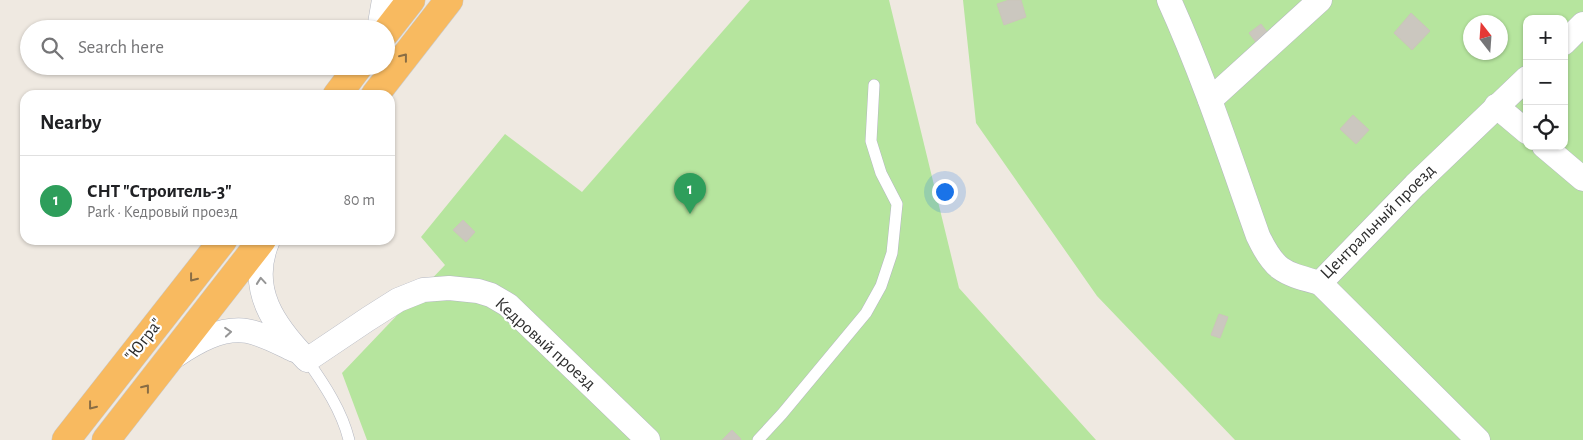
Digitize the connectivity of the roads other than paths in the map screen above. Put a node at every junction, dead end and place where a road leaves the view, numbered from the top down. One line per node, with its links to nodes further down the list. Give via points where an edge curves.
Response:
1 (384, 0): 6 (street)
2 (411, 0): 7 (highway)
3 (448, 0): 10 (highway, one-way to 3)
4 (1169, 0): 17 (street, Центральный проезд)
5 (1320, 0): 17 (street)
6 (381, 20)
7 (395, 20)
8 (1583, 24): 9 (street)
9 (1568, 39)
10 (395, 69)
11 (352, 75): 15 (highway)
12 (390, 75): 16 (highway, one-way to 12)
13 (1523, 82): 18 (street, Центральный проезд)
14 (874, 84): 32 (lane, via 871,141 881,173 897,204 892,252 866,313)
15 (341, 90)
16 (379, 90)
17 (1210, 100): 25 (street, Центральный проезд, via 1266,252 1274,264 1290,275)
18 (1496, 106): 19 (street); 25 (street, Центральный проезд)
19 (1523, 129)
20 (1549, 150): 21 (street)
21 (1583, 179)
22 (219, 245): 28 (highway, "Югра", one-way to 28)
23 (258, 245): 27 (highway, "Югра")
24 (266, 245): 26 (street, one-way to 24, via 267,307 260,271)
25 (1320, 283): 33 (street)
26 (304, 357): 27 (street, one-way to 26, via 198,341 222,332 246,331 268,338); 30 (lane, via 331,398); 31 (street, Кедровый проезд, via 398,300 423,290 478,290 508,305)
27 (169, 359): 29 (highway, "Югра", one-way to 27)
28 (66, 440)
29 (106, 440)
30 (349, 440)
31 (648, 440)
32 (758, 440)
33 (1478, 440)

